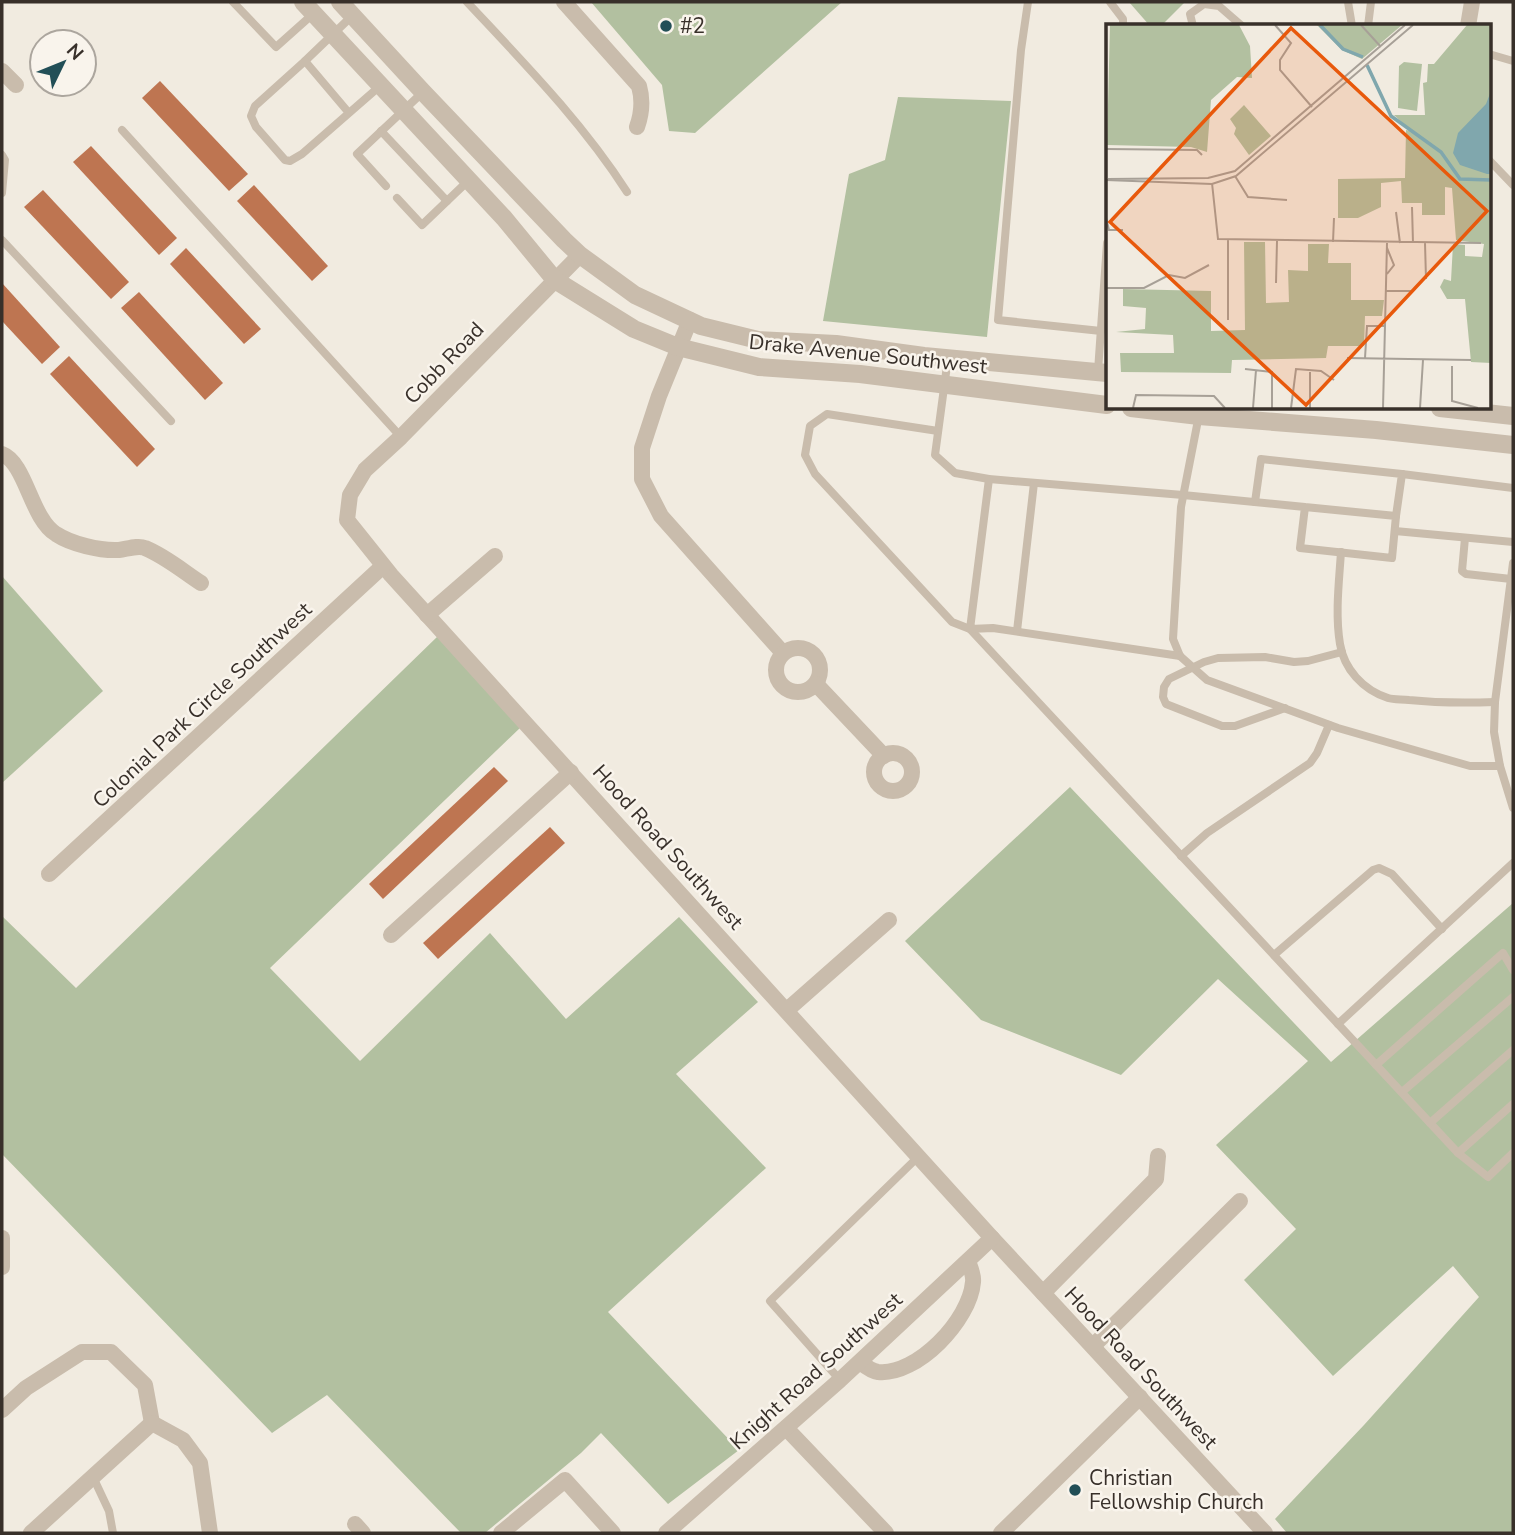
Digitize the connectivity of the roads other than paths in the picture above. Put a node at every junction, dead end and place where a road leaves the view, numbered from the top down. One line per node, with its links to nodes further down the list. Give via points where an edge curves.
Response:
1 (233, 2): 9 (lane, via 276,47)
2 (467, 2): 35 (lane, via 563,106)
3 (564, 2): 27 (street, via 639,86 642,97)
4 (1028, 2): 44 (lane, via 998,320)
5 (1110, 2): 11 (lane)
6 (1349, 2): 14 (lane)
7 (1371, 2): 15 (lane)
8 (1472, 2): 16 (street)
9 (308, 7): 17 (street, Drake Avenue Southwest)
10 (347, 8): 17 (lane); 24 (street, Drake Avenue Southwest)
11 (1123, 24)
12 (1192, 24): 13 (lane, via 1190,14 1204,4 1219,6)
13 (1240, 24)
14 (1352, 24)
15 (1368, 24)
16 (1468, 24)
17 (333, 35): 19 (lane); 23 (street, Drake Avenue Southwest)
18 (1490, 54): 20 (lane)
19 (305, 61): 26 (lane); 26 (lane, via 255,106 251,116 256,127 289,161)
20 (1513, 61)
21 (2, 71): 22 (street)
22 (16, 85)
23 (380, 86): 25 (street, Drake Avenue Southwest); 26 (lane)
24 (423, 92): 25 (lane); 40 (street, Drake Avenue Southwest)
25 (403, 111): 29 (lane); 32 (street, Drake Avenue Southwest)
26 (349, 113)
27 (637, 127)
28 (122, 130): 57 (lane)
29 (381, 131): 34 (lane, via 356,154); 38 (lane)
30 (2, 155): 36 (lane)
31 (1490, 161): 33 (lane)
32 (468, 180): 38 (lane); 42 (street, Drake Avenue Southwest)
33 (1513, 185)
34 (386, 186)
35 (627, 192)
36 (2, 193)
37 (397, 198): 38 (lane, via 422,225)
38 (447, 201)
39 (2, 240): 55 (lane)
40 (580, 255): 42 (street, Cobb Road); 43 (street, Drake Avenue Southwest, via 635,295)
41 (1106, 258): 44 (lane)
42 (555, 280): 45 (street, Drake Avenue Southwest, via 634,329); 57 (street, Cobb Road)
43 (690, 320): 45 (street); 46 (street, Drake Avenue Southwest, via 758,340)
44 (1101, 331): 47 (lane)
45 (678, 347): 48 (street, Drake Avenue Southwest, via 760,367); 82 (street, via 642,448 642,479 661,516)
46 (948, 358): 47 (street, Drake Avenue Southwest); 48 (lane)
47 (1103, 372)
48 (944, 385): 49 (street, Drake Avenue Southwest); 56 (lane)
49 (1106, 405)
50 (1168, 410): 52 (street)
51 (1461, 410): 54 (street)
52 (1199, 412): 53 (street); 65 (lane)
53 (1269, 415): 58 (street)
54 (1513, 415)
55 (171, 421)
56 (938, 431): 62 (lane, via 935,455 955,472); 79 (lane, via 827,414 810,426 805,455 816,474 952,622)
57 (401, 437): 61 (street, Cobb Road)
58 (1513, 445)
59 (2, 454): 77 (street, via 24,480 36,510 54,533 115,550 144,547)
60 (1402, 474): 64 (lane); 66 (lane, via 1261,459); 68 (lane)
61 (362, 475): 75 (street, Hood Road Southwest, via 350,495 347,520)
62 (989, 479): 63 (lane); 79 (lane)
63 (1034, 483): 65 (lane); 80 (lane)
64 (1513, 488)
65 (1183, 495): 66 (lane); 83 (lane, via 1173,639)
66 (1255, 502): 67 (lane)
67 (1305, 507): 68 (lane); 72 (lane, via 1300,548)
68 (1396, 516): 69 (lane)
69 (1395, 531): 70 (lane); 72 (lane, via 1392,558)
70 (1465, 538): 71 (lane); 76 (lane, via 1462,571)
71 (1513, 542)
72 (1341, 552): 81 (lane, via 1338,610)
73 (495, 556): 78 (street)
74 (1513, 563): 76 (lane)
75 (383, 565): 78 (street, Hood Road Southwest); 95 (street, Colonial Park Circle Southwest)
76 (1511, 579): 86 (lane)
77 (201, 583)
78 (428, 615): 91 (street, Hood Road Southwest)
79 (970, 629): 80 (lane); 93 (lane)
80 (1017, 631): 83 (lane)
81 (1342, 652): 84 (lane, via 1294,662 1218,658); 86 (lane, via 1352,673 1388,698 1440,704)
82 (783, 653): 85 (street, via 797,647 816,657 821,671); 85 (street, via 776,673 782,686 803,692)
83 (1180, 656): 84 (lane)
84 (1192, 668): 87 (lane, via 1207,680); 87 (lane, via 1169,679 1164,687 1166,704 1222,726 1235,726)
85 (816, 684): 89 (street)
86 (1495, 702): 90 (lane)
87 (1284, 708): 88 (lane)
88 (1329, 725): 90 (lane, via 1470,766); 93 (lane, via 1310,763)
89 (884, 757)
90 (1500, 766): 92 (lane)
91 (571, 772): 98 (street); 102 (street, Hood Road Southwest)
92 (1513, 808)
93 (1181, 856): 99 (lane)
94 (1513, 863): 97 (lane)
95 (49, 874)
96 (888, 920): 102 (street)
97 (1442, 929): 99 (lane, via 1392,874 1379,868); 103 (lane)
98 (391, 935)
99 (1274, 956): 103 (lane)
100 (1513, 970): 105 (lane, via 1503,953)
101 (1513, 997): 106 (lane)
102 (787, 1010): 112 (street, Hood Road Southwest)
103 (1338, 1024): 105 (lane)
104 (1513, 1050): 108 (lane)
105 (1376, 1065): 106 (lane)
106 (1402, 1093): 108 (lane)
107 (1513, 1104): 109 (lane)
108 (1430, 1123): 109 (lane)
109 (1458, 1153): 110 (lane, via 1488,1177)
110 (1513, 1153)
111 (1158, 1156): 118 (street, via 1156,1179)
112 (918, 1157): 115 (street, Hood Road Southwest); 121 (lane, via 770,1301)
113 (1240, 1201): 119 (street)
114 (2, 1238): 117 (street)
115 (992, 1238): 116 (street, Knight Road Southwest); 118 (street, Hood Road Southwest)
116 (968, 1261): 120 (street, Knight Road Southwest); 120 (street, via 974,1280 967,1304 924,1357 895,1371 875,1372)
117 (2, 1267)
118 (1044, 1293): 119 (street, Hood Road Southwest)
119 (1093, 1346): 122 (street, Hood Road Southwest)
120 (860, 1362): 121 (street, Knight Road Southwest)
121 (840, 1380): 125 (street, Knight Road Southwest)
122 (1140, 1397): 134 (street); 135 (street, Hood Road Southwest)
123 (2, 1410): 124 (street, via 26,1388 82,1352 111,1352 145,1385)
124 (152, 1423): 126 (street); 129 (street, via 183,1440 200,1462)
125 (786, 1427): 132 (street, Knight Road Southwest); 133 (street)
126 (93, 1477): 127 (street); 128 (lane, via 109,1511)
127 (31, 1533)
128 (113, 1533)
129 (210, 1533)
130 (501, 1533): 131 (street, via 565,1480)
131 (612, 1533)
132 (666, 1533)
133 (886, 1533)
134 (1002, 1533)
135 (1265, 1533)

